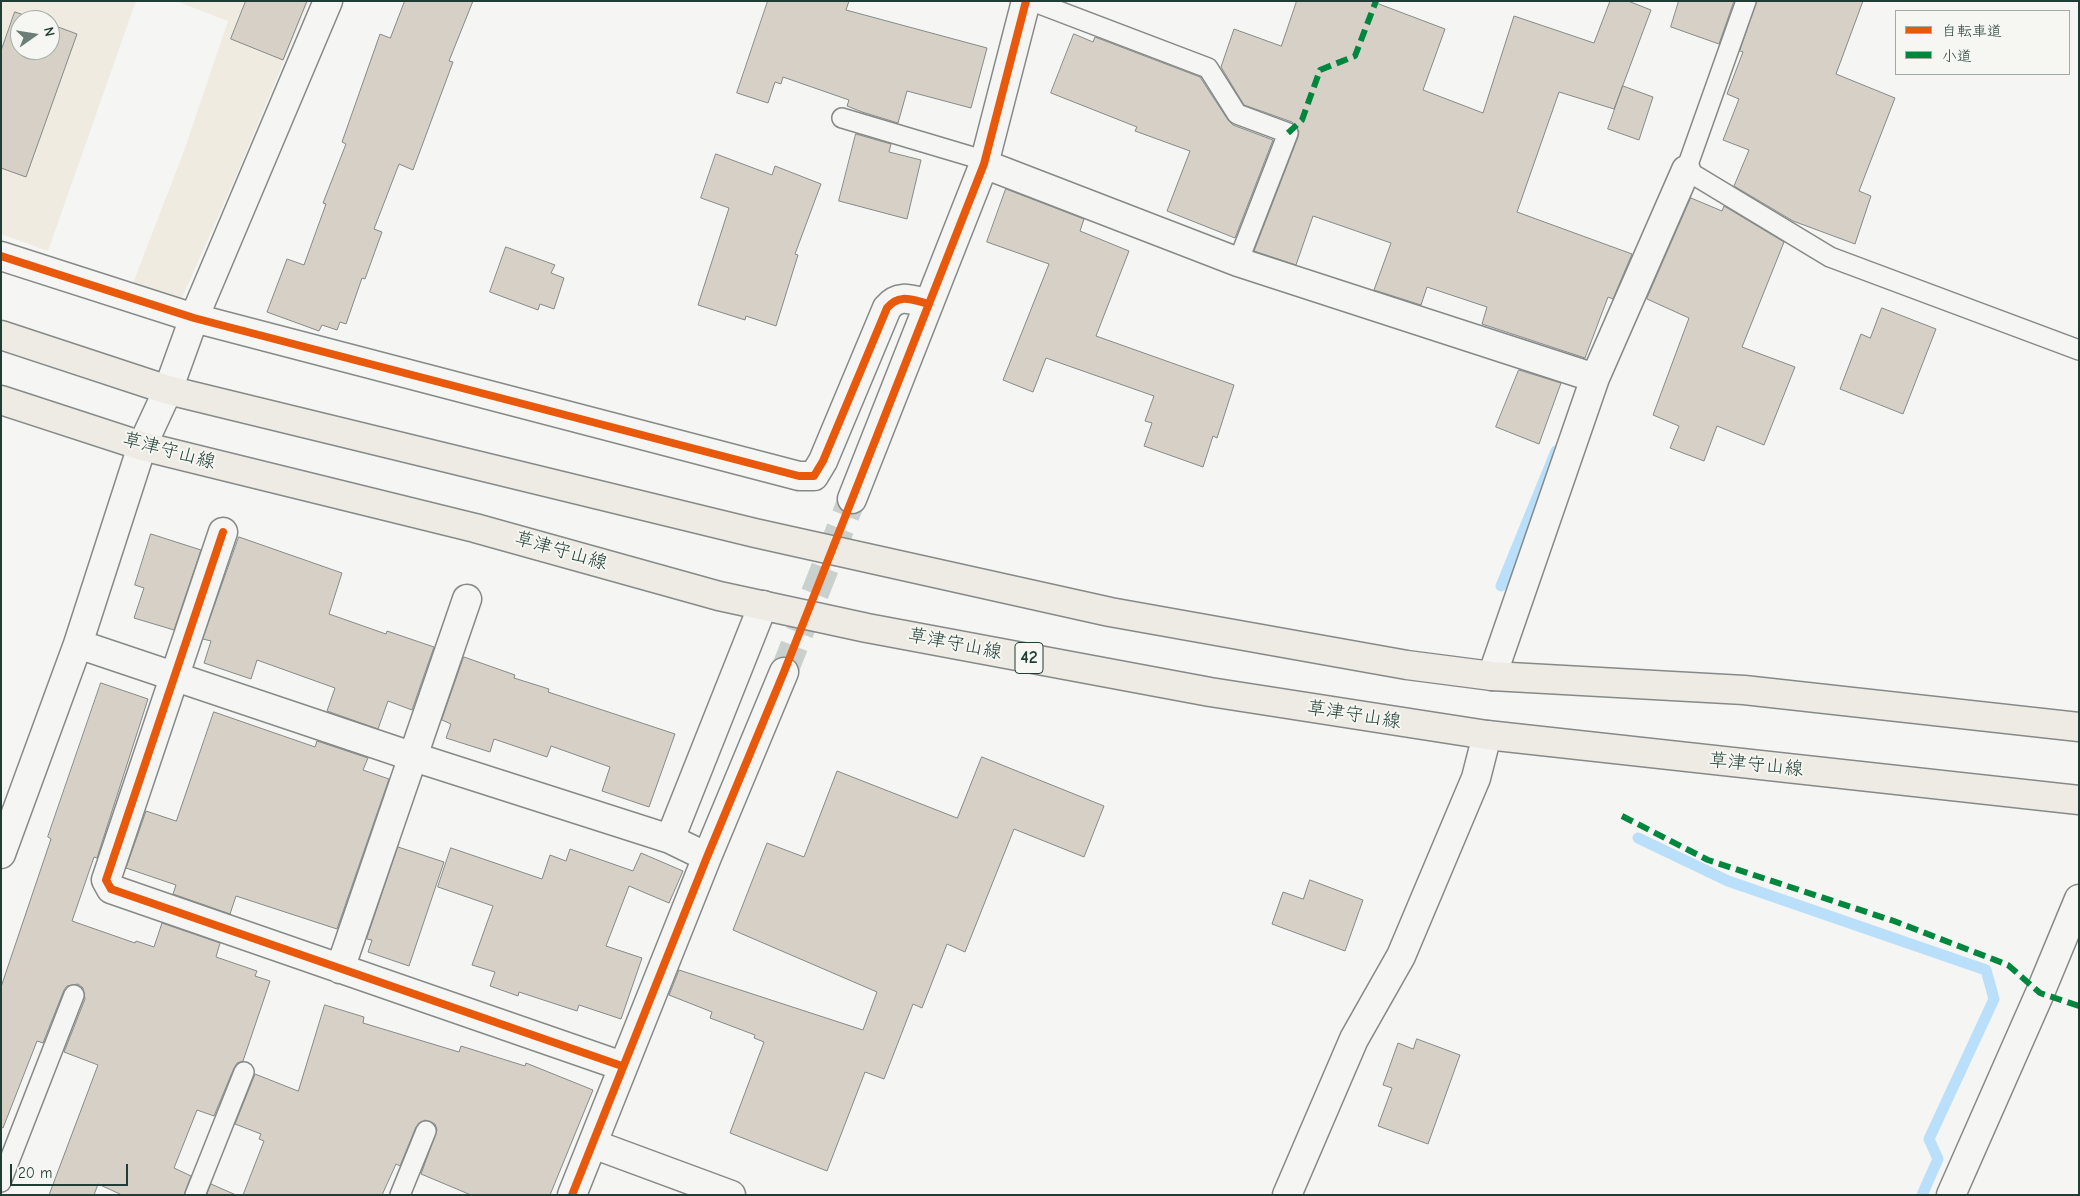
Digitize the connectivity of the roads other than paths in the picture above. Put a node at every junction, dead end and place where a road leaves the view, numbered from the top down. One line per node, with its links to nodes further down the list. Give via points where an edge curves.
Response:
1 (328, 1): 11 (street)
2 (1026, 1): 6 (street)
3 (1032, 1): 9 (lane, via 1208,68 1237,114 1288,133)
4 (1746, 1): 7 (lane)
5 (842, 118): 6 (lane, via 973,157)
6 (984, 164): 9 (street); 10 (street)
7 (1686, 170): 13 (lane, via 1830,257); 14 (street)
8 (1, 256): 11 (street)
9 (1238, 262): 14 (street)
10 (929, 304): 11 (street, via 905,298 893,300 887,308 814,476 799,476); 18 (street)
11 (194, 318): 15 (street)
12 (1, 335): 15 (main road)
13 (2079, 350)
14 (1595, 378): 24 (street)
15 (168, 390): 17 (street); 24 (main road, via 755,533 1110,612 1407,665)
16 (1, 400): 17 (main road, 草津守山線 / 42)
17 (142, 446): 21 (main road, 草津守山線 / 42, via 475,528); 22 (street)
18 (852, 499)
19 (223, 532): 25 (street)
20 (467, 599): 28 (street)
21 (763, 606): 27 (main road, 草津守山線 / 42, via 1087,670); 30 (street)
22 (78, 644): 25 (street); 31 (street)
23 (784, 672): 32 (street)
24 (1492, 676): 26 (main road, via 1744,690)
25 (174, 677): 28 (street); 34 (street, via 106,880 111,889)
26 (2079, 727)
27 (1488, 736): 29 (main road, 草津守山線 / 42); 45 (street, via 1476,778 1401,956 1354,1039)
28 (414, 757): 30 (street); 34 (street)
29 (2079, 800)
30 (670, 839): 32 (street)
31 (3, 845)
32 (707, 856): 36 (street)
33 (2079, 898): 46 (street)
34 (340, 968): 36 (street)
35 (74, 996): 40 (lane)
36 (622, 1066): 39 (street)
37 (244, 1072): 41 (lane)
38 (426, 1131): 42 (lane)
39 (593, 1144): 43 (street); 44 (street)
40 (1, 1182)
41 (196, 1195)
42 (400, 1195)
43 (572, 1195)
44 (731, 1195)
45 (1287, 1195)
46 (1951, 1195)

